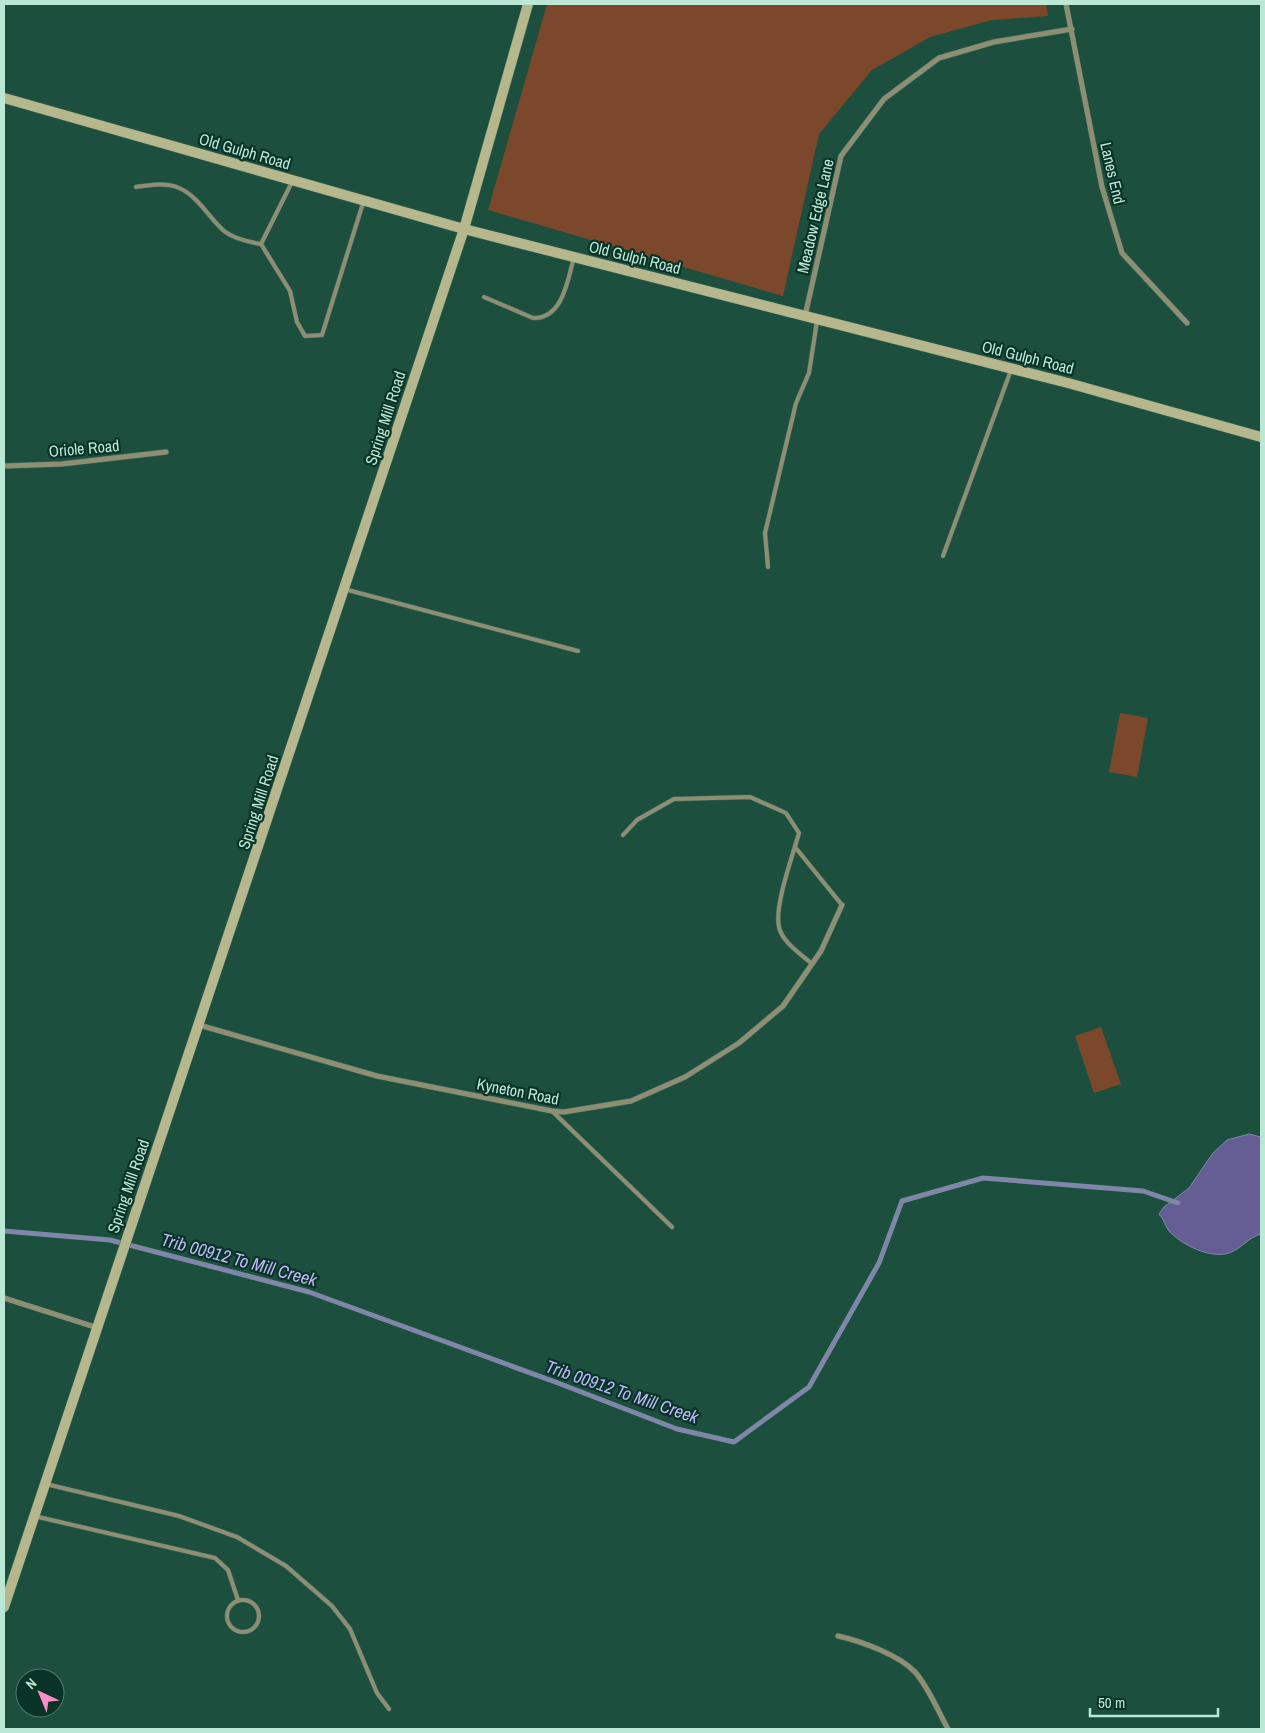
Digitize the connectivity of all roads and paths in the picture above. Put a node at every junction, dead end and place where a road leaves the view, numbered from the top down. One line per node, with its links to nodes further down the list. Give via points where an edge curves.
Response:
1 (528, 4): 8 (main road, Spring Mill Road)
2 (1066, 4): 3 (street, Lanes End)
3 (1072, 29): 12 (street, Meadow Edge Lane, via 994,42 939,58 884,99 841,156); 14 (street, Lanes End, via 1102,186 1122,253)
4 (4, 98): 5 (main road, Old Gulph Road)
5 (293, 180): 7 (main road, Old Gulph Road); 9 (lane)
6 (136, 187): 9 (lane, via 178,187 226,232 246,242)
7 (364, 200): 8 (main road, Old Gulph Road); 9 (lane, via 322,336 305,336 297,322 290,291)
8 (464, 229): 10 (main road, Old Gulph Road); 21 (main road, Spring Mill Road)
9 (261, 244)
10 (574, 257): 11 (lane, via 558,305 542,318 533,318); 12 (main road, Old Gulph Road)
11 (484, 298)
12 (805, 316): 13 (main road, Old Gulph Road)
13 (818, 319): 15 (main road, Old Gulph Road); 20 (lane, via 809,373 796,403 765,533)
14 (1188, 323)
15 (1012, 368): 16 (main road, Old Gulph Road); 19 (lane)
16 (1261, 437)
17 (166, 452): 18 (street, Oriole Road, via 62,464)
18 (4, 466)
19 (943, 556)
20 (768, 567)
21 (344, 589): 22 (lane); 27 (main road, Spring Mill Road)
22 (578, 651)
23 (623, 835): 24 (lane, via 637,820 674,799 750,798 786,813 799,833)
24 (795, 847): 25 (lane); 26 (lane, via 778,908 779,928 788,943)
25 (842, 904): 26 (street, Kyneton Road)
26 (812, 964): 28 (street, Kyneton Road, via 783,1006 739,1043 685,1077 631,1101)
27 (199, 1025): 28 (street, Kyneton Road, via 377,1076); 31 (main road, Spring Mill Road)
28 (552, 1111): 29 (lane)
29 (672, 1227)
30 (4, 1298): 31 (street)
31 (98, 1328): 32 (main road, Spring Mill Road)
32 (46, 1484): 33 (main road, Spring Mill Road); 37 (lane, via 179,1516 237,1537 286,1566 332,1606 350,1629 377,1693)
33 (34, 1516): 34 (lane, via 215,1558 228,1570); 35 (main road, Spring Mill Road)
34 (238, 1600): 34 (lane, via 230,1606 227,1616 231,1626 245,1631 254,1626 258,1612 253,1604)
35 (4, 1607)
36 (838, 1636): 38 (street, via 866,1644 914,1670)
37 (389, 1709)
38 (948, 1729)

